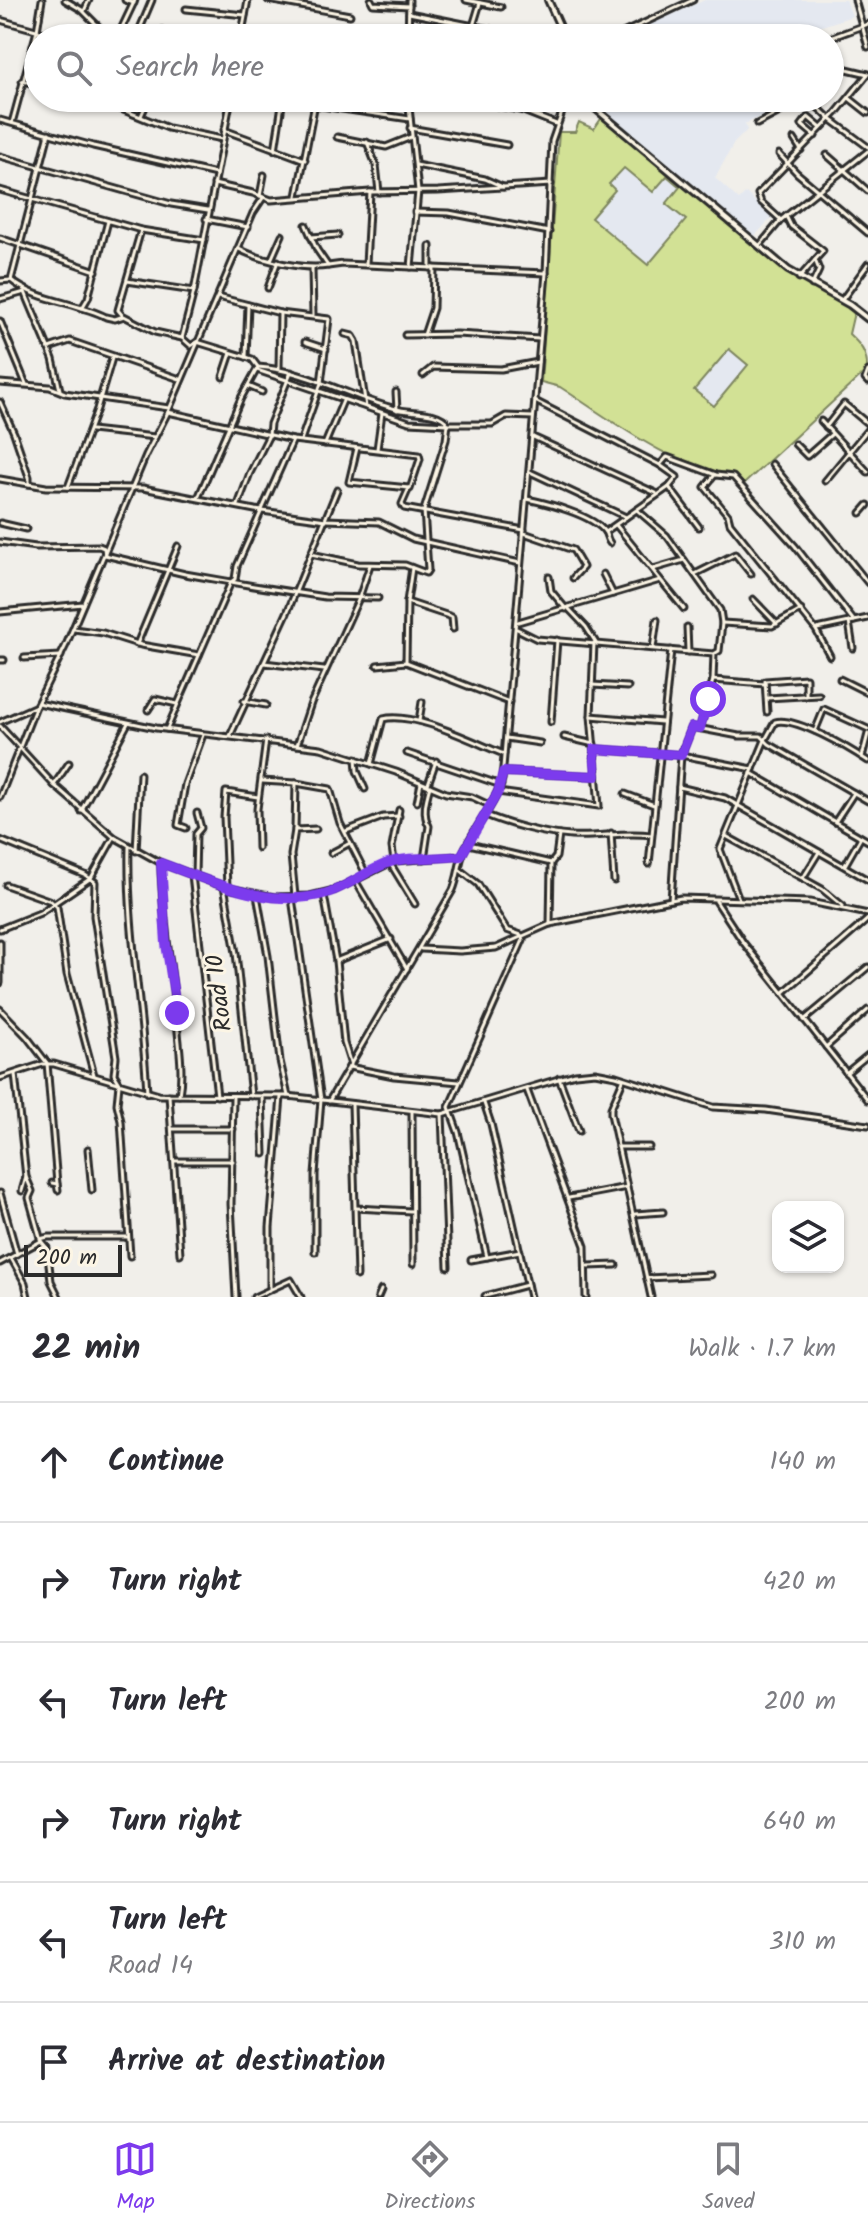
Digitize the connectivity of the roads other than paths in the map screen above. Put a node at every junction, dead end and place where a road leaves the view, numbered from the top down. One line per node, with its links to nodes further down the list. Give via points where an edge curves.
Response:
1 (42, 0): 25 (street)
2 (65, 0): 14 (street)
3 (89, 0): 20 (street)
4 (125, 0): 15 (street)
5 (152, 0): 28 (street)
6 (248, 0): 22 (street)
7 (268, 0): 23 (street)
8 (371, 0): 17 (street)
9 (409, 0): 17 (street)
10 (466, 0): 16 (street)
11 (548, 0): 33 (street)
12 (693, 0): 34 (street)
13 (856, 0): 36 (street)
14 (70, 1): 20 (street)
15 (134, 2): 27 (street)
16 (480, 3): 18 (street); 32 (street)
17 (409, 6): 21 (street)
18 (501, 7)
19 (186, 9): 22 (street)
20 (84, 12): 26 (street)
21 (409, 13): 30 (street); 31 (street)
22 (245, 15): 29 (street)
23 (350, 15)
24 (0, 20): 37 (street)
25 (37, 24)
26 (96, 24)
27 (124, 24)
28 (142, 24)
29 (243, 24)
30 (409, 24)
31 (463, 24)
32 (474, 24)
33 (559, 24)
34 (642, 24)
35 (868, 24): 36 (street)
36 (862, 26): 38 (street); 39 (street)
37 (24, 27)
38 (844, 33)
39 (868, 47)
40 (844, 68): 42 (street)
41 (24, 74): 43 (street)
42 (868, 74): 44 (street)
43 (22, 81): 64 (street)
44 (849, 98): 45 (street); 59 (street)
45 (844, 103)
46 (126, 112): 60 (street)
47 (143, 112): 60 (street)
48 (228, 112): 69 (street)
49 (281, 112): 80 (street)
50 (314, 112): 84 (street)
51 (362, 112): 62 (street)
52 (409, 112): 62 (street)
53 (526, 112): 65 (street)
54 (561, 112): 65 (street)
55 (599, 112): 121 (street)
56 (780, 112): 66 (street)
57 (823, 112): 61 (street)
58 (835, 112): 61 (street)
59 (868, 113)
60 (140, 118): 74 (street)
61 (829, 118): 68 (street); 78 (street)
62 (410, 119): 67 (street)
63 (0, 120): 64 (street)
64 (12, 123): 70 (street)
65 (556, 124): 92 (street)
66 (757, 124)
67 (410, 128): 73 (street); 77 (street)
68 (821, 128): 71 (street); 71 (street, via 808,117 802,125)
69 (224, 130): 74 (street); 80 (street)
70 (49, 133): 87 (street); 89 (street)
71 (815, 136): 79 (street)
72 (337, 137): 76 (street)
73 (411, 137): 76 (street, via 392,146); 86 (street)
74 (222, 139): 89 (street)
75 (794, 139): 79 (street)
76 (367, 142): 99 (street)
77 (507, 145)
78 (868, 149): 88 (street)
79 (801, 150): 85 (street)
80 (275, 151): 84 (street)
81 (779, 154): 85 (street)
82 (827, 155): 88 (street)
83 (0, 156): 87 (street)
84 (305, 160): 101 (street)
85 (788, 163): 96 (street); 108 (street, via 758,196)
86 (416, 165): 93 (street); 95 (street)
87 (41, 167): 102 (street); 103 (street)
88 (844, 171): 96 (street); 97 (street)
89 (216, 174): 91 (street)
90 (264, 175): 100 (street)
91 (214, 184): 100 (street); 103 (street)
92 (551, 184): 93 (street); 112 (street)
93 (503, 187): 95 (street)
94 (0, 190): 102 (street)
95 (418, 191): 99 (street); 104 (street)
96 (819, 191): 105 (street); 113 (street)
97 (868, 191)
98 (370, 192): 99 (street); 101 (street); 127 (street)
99 (379, 192)
100 (261, 197): 101 (street); 110 (street)
101 (296, 197)
102 (32, 200): 107 (street); 119 (street)
103 (208, 210): 106 (street)
104 (415, 212): 112 (street, via 449,213); 129 (street)
105 (786, 216): 108 (street); 124 (street, via 822,250)
106 (206, 219): 110 (street); 118 (street)
107 (108, 220): 111 (street); 132 (street)
108 (781, 220): 121 (street)
109 (306, 225): 116 (street)
110 (248, 227): 122 (street)
111 (141, 230): 118 (street); 137 (street)
112 (549, 232): 133 (street)
113 (868, 233)
114 (282, 235): 123 (street)
115 (338, 235): 116 (street)
116 (311, 237): 128 (street)
117 (0, 238): 119 (street)
118 (204, 240): 140 (street)
119 (20, 245): 132 (street); 135 (street)
120 (430, 246): 130 (street)
121 (758, 247): 134 (street)
122 (239, 249): 123 (street); 142 (street)
123 (271, 260): 125 (street)
124 (815, 260): 134 (street); 138 (street, via 819,274)
125 (278, 261): 131 (street); 139 (street)
126 (868, 264): 144 (street)
127 (366, 265): 128 (street); 129 (street)
128 (328, 266): 131 (street)
129 (411, 267): 130 (street)
130 (432, 268): 133 (street); 154 (street, via 433,308)
131 (312, 269): 148 (street)
132 (96, 271): 146 (street)
133 (546, 273): 156 (street)
134 (799, 278): 138 (street)
135 (11, 280): 136 (street); 141 (street)
136 (0, 281)
137 (127, 281): 140 (street); 149 (street, via 118,310)
138 (812, 285): 144 (street)
139 (268, 288)
140 (194, 291): 155 (street)
141 (25, 292): 143 (street); 146 (street); 159 (street)
142 (218, 297): 145 (street); 157 (street)
143 (0, 299)
144 (842, 300): 150 (street)
145 (248, 305): 147 (street); 163 (street)
146 (82, 308): 149 (street, via 115,319)
147 (280, 313): 148 (street); 166 (street)
148 (313, 315): 160 (street, via 329,319)
149 (124, 316): 155 (street)
150 (868, 319)
151 (0, 321): 176 (street)
152 (345, 334): 183 (street, via 356,341)
153 (405, 335): 154 (street)
154 (424, 335): 156 (street)
155 (182, 338): 157 (street, via 191,346)
156 (540, 339): 164 (street)
157 (197, 342): 161 (street); 171 (street)
158 (305, 342): 160 (street)
159 (49, 348): 162 (street, via 70,341); 178 (street)
160 (326, 349): 175 (street)
161 (231, 353): 163 (street); 170 (street)
162 (112, 357): 171 (street); 182 (street)
163 (246, 357): 165 (street)
164 (538, 362): 169 (street, via 501,369 433,367); 185 (street)
165 (257, 368): 166 (street); 172 (street); 177 (street)
166 (279, 368): 168 (street)
167 (868, 371): 173 (street)
168 (291, 372): 172 (street); 175 (street)
169 (423, 375)
170 (223, 377)
171 (180, 379): 188 (street)
172 (288, 380): 179 (street); 199 (street)
173 (868, 382)
174 (0, 383): 176 (street)
175 (321, 383): 179 (street); 183 (street)
176 (27, 386): 178 (street)
177 (248, 386): 180 (street); 194 (street)
178 (60, 390): 182 (street)
179 (319, 390): 184 (street); 203 (street)
180 (262, 392)
181 (396, 392): 189 (street)
182 (100, 398): 188 (street); 197 (street)
183 (366, 399): 187 (street); 189 (street)
184 (343, 401): 187 (street); 204 (street)
185 (535, 401): 191 (street); 212 (street)
186 (0, 402): 218 (street)
187 (366, 407): 190 (street)
188 (169, 410): 194 (street); 200 (street)
189 (397, 410): 193 (street, via 442,417)
190 (382, 413): 193 (street, via 409,422); 207 (street)
191 (534, 417): 193 (street); 201 (street)
192 (821, 421): 195 (street)
193 (448, 424): 229 (street)
194 (231, 426): 199 (street); 225 (street)
195 (826, 427): 196 (street, via 844,404); 198 (street)
196 (868, 427): 208 (street)
197 (90, 430): 200 (street); 219 (street)
198 (832, 434): 208 (street); 209 (street)
199 (269, 435): 202 (street); 227 (street)
200 (155, 437): 221 (street)
201 (533, 437): 213 (street); 224 (street)
202 (293, 440): 203 (street); 231 (street)
203 (301, 440): 204 (street)
204 (325, 444): 206 (street)
205 (795, 444): 209 (street)
206 (357, 448): 207 (street); 222 (street, via 349,482)
207 (377, 450): 222 (street, via 419,455)
208 (850, 453): 214 (street); 217 (street)
209 (807, 456): 210 (street)
210 (802, 461)
211 (772, 464): 260 (street)
212 (660, 465): 215 (street, via 667,457); 220 (street, via 677,477)
213 (530, 472): 226 (street); 233 (street)
214 (868, 472)
215 (716, 475): 270 (street, via 705,487); 274 (street, via 733,477 742,485)
216 (0, 479): 218 (street)
217 (825, 481)
218 (29, 484): 219 (street)
219 (68, 487): 221 (street)
220 (669, 487): 224 (street); 237 (street)
221 (132, 488): 225 (street); 246 (street)
222 (410, 489): 229 (street, via 402,507)
223 (337, 490): 234 (street)
224 (657, 494): 230 (street)
225 (198, 498): 227 (street)
226 (527, 499): 239 (street); 240 (street, via 556,506)
227 (238, 505): 231 (street)
228 (868, 505): 232 (street)
229 (424, 510): 239 (street); 241 (street)
230 (637, 510): 233 (street); 247 (street, via 667,536)
231 (263, 511): 234 (street); 259 (street)
232 (861, 513)
233 (626, 517): 236 (street)
234 (326, 520): 241 (street, via 379,522); 245 (street)
235 (0, 523): 238 (street)
236 (616, 525): 240 (street); 252 (street)
237 (699, 527)
238 (26, 529)
239 (524, 531): 248 (street); 257 (street, via 573,550 583,567)
240 (605, 532): 243 (street)
241 (427, 540): 248 (street); 250 (street, via 428,571)
242 (0, 542): 246 (street, via 99,546)
243 (610, 543)
244 (178, 546): 251 (street)
245 (311, 554): 249 (street); 261 (street)
246 (105, 555): 251 (street); 267 (street)
247 (684, 560): 252 (street); 254 (street)
248 (521, 563): 275 (street)
249 (370, 565): 250 (street); 263 (street)
250 (412, 568): 266 (street)
251 (169, 570): 259 (street); 285 (street)
252 (652, 570): 258 (street)
253 (603, 574): 262 (street)
254 (695, 574): 255 (street, via 735,554); 276 (street, via 720,610)
255 (751, 574)
256 (549, 577): 268 (street, via 551,591)
257 (573, 578)
258 (660, 580): 262 (street); 269 (street)
259 (231, 582): 261 (street); 291 (street)
260 (868, 583)
261 (295, 591): 263 (street); 296 (street)
262 (613, 594): 268 (street)
263 (359, 598): 264 (street); 298 (street)
264 (378, 598)
265 (753, 599): 277 (street)
266 (407, 602): 280 (street, via 452,617); 295 (street)
267 (83, 604): 271 (street); 279 (street)
268 (568, 609): 275 (street); 284 (street)
269 (684, 609)
270 (801, 610): 277 (street); 282 (street)
271 (0, 612)
272 (868, 618): 274 (street)
273 (657, 620): 286 (street)
274 (851, 621): 282 (street); 287 (street)
275 (517, 622): 281 (street)
276 (722, 623): 277 (street); 290 (street, via 719,651)
277 (777, 624)
278 (687, 627): 289 (street)
279 (73, 629): 285 (street); 292 (street)
280 (453, 629)
281 (517, 629): 283 (street); 310 (street)
282 (816, 630): 293 (street)
283 (557, 640): 284 (street); 318 (street)
284 (595, 643): 286 (street); 302 (street)
285 (137, 644): 291 (street)
286 (653, 648): 288 (street)
287 (853, 648)
288 (671, 650): 289 (street); 319 (street)
289 (688, 652): 290 (street)
290 (714, 654): 300 (street)
291 (199, 655): 312 (street)
292 (61, 656): 294 (street); 311 (street)
293 (830, 656)
294 (24, 658)
295 (406, 662): 297 (street); 310 (street)
296 (264, 663): 298 (street); 308 (street)
297 (377, 665)
298 (326, 670): 333 (street)
299 (840, 679): 304 (street)
300 (713, 680): 301 (street); 322 (street)
301 (765, 684): 306 (street, via 806,678); 307 (street)
302 (591, 685): 303 (street); 316 (street)
303 (628, 687)
304 (868, 693)
305 (819, 695): 306 (street)
306 (806, 696): 307 (street)
307 (766, 698): 315 (street)
308 (244, 701): 313 (street); 327 (street)
309 (422, 702): 317 (street)
310 (509, 702): 329 (street)
311 (37, 704): 320 (street); 321 (street); 335 (street)
312 (177, 704): 314 (street, via 155,699); 323 (street)
313 (266, 705)
314 (148, 710)
315 (767, 712)
316 (591, 716): 319 (street); 334 (street)
317 (419, 721): 337 (street); 345 (street, via 383,719)
318 (551, 722)
319 (662, 722): 338 (street)
320 (128, 723): 323 (street); 368 (street)
321 (0, 724): 335 (street)
322 (700, 728): 331 (street); 339 (street, via 692,727)
323 (167, 729): 326 (street)
324 (814, 731): 325 (street, via 824,709); 331 (street, via 782,720 775,722); 340 (street)
325 (868, 731): 340 (street)
326 (203, 735): 327 (street); 372 (street, via 180,803 178,825)
327 (230, 736): 330 (street)
328 (564, 737): 334 (street)
329 (506, 738): 332 (street); 337 (street)
330 (266, 740): 333 (street); 350 (street)
331 (765, 740): 346 (street); 359 (street)
332 (540, 743)
333 (297, 745): 341 (street)
334 (594, 747): 338 (street); 349 (street)
335 (20, 750): 353 (street); 361 (street)
336 (407, 753): 342 (street)
337 (504, 754): 347 (street)
338 (659, 754): 339 (street); 366 (street)
339 (681, 755): 346 (street); 356 (street)
340 (862, 757): 343 (street)
341 (356, 758): 345 (street); 357 (street)
342 (436, 761): 354 (street); 355 (street)
343 (868, 761)
344 (69, 763): 353 (street)
345 (371, 764): 351 (street)
346 (752, 771): 367 (street); 371 (street)
347 (503, 772): 349 (street); 354 (street)
348 (140, 774): 388 (street)
349 (596, 776): 358 (street, via 597,807)
350 (262, 781): 352 (street); 362 (street)
351 (421, 783): 355 (street); 364 (street)
352 (297, 784): 374 (street); 375 (street, via 330,789)
353 (54, 785): 368 (street)
354 (501, 785): 358 (street)
355 (428, 786): 365 (street); 392 (street)
356 (678, 787): 367 (street); 411 (street)
357 (365, 789)
358 (498, 792): 365 (street)
359 (854, 793): 363 (street); 371 (street)
360 (625, 794): 366 (street)
361 (0, 797)
362 (258, 797): 387 (street); 407 (street, Road 10, via 226,792)
363 (868, 801)
364 (417, 802)
365 (489, 805): 370 (street)
366 (654, 805): 378 (street)
367 (738, 805): 379 (street); 389 (street)
368 (81, 811): 380 (street)
369 (197, 813): 400 (street, via 201,828 196,834)
370 (486, 815): 377 (street); 385 (street)
371 (835, 822): 381 (street)
372 (186, 828)
373 (316, 829): 374 (street)
374 (295, 830): 410 (street)
375 (345, 831): 384 (street); 393 (street, via 399,813)
376 (611, 833): 377 (street); 378 (street); 405 (street)
377 (559, 834): 395 (street)
378 (651, 835): 396 (street)
379 (724, 835): 402 (street); 413 (street, via 720,849)
380 (114, 837): 386 (street); 401 (street)
381 (861, 837): 383 (street); 397 (street)
382 (0, 840): 401 (street)
383 (868, 841)
384 (350, 843): 390 (street); 399 (street)
385 (468, 844): 391 (street); 395 (street)
386 (129, 847): 388 (street); 446 (street)
387 (258, 848)
388 (136, 851): 394 (street)
389 (819, 852): 397 (street); 402 (street)
390 (331, 853)
391 (461, 856): 392 (street); 398 (street)
392 (424, 859): 393 (street)
393 (392, 862): 399 (street); 415 (street)
394 (161, 863): 400 (street); 448 (street, via 182,1067)
395 (551, 863): 419 (street)
396 (649, 864)
397 (844, 866): 404 (street)
398 (460, 870): 421 (street, via 478,884 507,930); 424 (street)
399 (366, 874): 403 (street)
400 (194, 875): 407 (street); 449 (street)
401 (91, 878): 414 (street); 444 (street, via 113,1029 114,1074)
402 (803, 878): 416 (street)
403 (355, 880): 408 (street); 422 (street)
404 (868, 880)
405 (614, 881)
406 (6, 885): 414 (street)
407 (226, 887): 409 (street); 451 (street, Road 10)
408 (323, 894): 410 (street); 425 (street)
409 (257, 895): 410 (street); 452 (street)
410 (294, 898): 455 (street)
411 (671, 900): 412 (street); 419 (street)
412 (716, 900): 413 (street); 429 (street)
413 (739, 901): 416 (street)
414 (55, 904): 420 (street); 439 (street)
415 (415, 904)
416 (846, 908): 417 (street)
417 (868, 914)
418 (868, 919): 429 (street)
419 (550, 924): 421 (street)
420 (0, 929)
421 (521, 935): 424 (street, via 482,950); 443 (street)
422 (391, 939): 425 (street); 427 (street)
423 (0, 942): 428 (street)
424 (419, 949): 427 (street)
425 (336, 961): 436 (street)
426 (868, 967): 432 (street)
427 (407, 969): 436 (street)
428 (0, 983)
429 (783, 993): 432 (street)
430 (0, 1009): 435 (street)
431 (868, 1010): 433 (street)
432 (804, 1020): 433 (street)
433 (825, 1047): 438 (street)
434 (868, 1055): 438 (street)
435 (47, 1063): 437 (street); 439 (street); 476 (street)
436 (350, 1066): 443 (street); 457 (street)
437 (15, 1073): 440 (street); 473 (street)
438 (846, 1073): 456 (street)
439 (94, 1075): 444 (street)
440 (0, 1078)
441 (559, 1078): 442 (street, via 595,1072); 445 (street); 466 (street)
442 (624, 1078): 463 (street, via 713,1107); 467 (street, via 611,1108)
443 (459, 1082): 461 (street)
444 (120, 1084): 446 (street); 485 (street, via 117,1104)
445 (527, 1090): 458 (street); 480 (street)
446 (147, 1093): 447 (street)
447 (169, 1095): 448 (street); 464 (street)
448 (179, 1095): 449 (street)
449 (217, 1096): 450 (street)
450 (233, 1096): 451 (street); 465 (street)
451 (251, 1096): 453 (street)
452 (288, 1096): 454 (street); 455 (street)
453 (262, 1097): 454 (street); 470 (street)
454 (281, 1097): 504 (street)
455 (321, 1100): 457 (street); 488 (street)
456 (868, 1100)
457 (329, 1101): 459 (street)
458 (484, 1103): 461 (street); 487 (street)
459 (352, 1104): 460 (street); 481 (street)
460 (412, 1112): 462 (street); 482 (street)
461 (451, 1113): 462 (street); 492 (street)
462 (442, 1114): 499 (street)
463 (868, 1125)
464 (172, 1129): 465 (street); 471 (street)
465 (233, 1129): 472 (street)
466 (579, 1131)
467 (618, 1147): 468 (street); 475 (street)
468 (649, 1147)
469 (88, 1149): 477 (street)
470 (264, 1154)
471 (174, 1161): 472 (street); 490 (street)
472 (233, 1161): 510 (street)
473 (27, 1179): 474 (street); 478 (street); 486 (street)
474 (36, 1180)
475 (627, 1187): 480 (street); 484 (street)
476 (58, 1190)
477 (92, 1190)
478 (22, 1191)
479 (0, 1193): 489 (street)
480 (569, 1198): 498 (street)
481 (356, 1208): 482 (street); 501 (street)
482 (411, 1211): 496 (street)
483 (663, 1212): 484 (street)
484 (633, 1214): 502 (street)
485 (128, 1237): 486 (street); 491 (street)
486 (41, 1240): 489 (street); 509 (street)
487 (520, 1251): 492 (street); 503 (street)
488 (315, 1252)
489 (17, 1254): 493 (street)
490 (180, 1254)
491 (130, 1256)
492 (487, 1257): 494 (street)
493 (11, 1258): 495 (street); 508 (street)
494 (471, 1260)
495 (0, 1263)
496 (413, 1264)
497 (616, 1265): 498 (street)
498 (587, 1266): 516 (street)
499 (448, 1267)
500 (711, 1275): 502 (street)
501 (357, 1276)
502 (647, 1278): 517 (street)
503 (527, 1285): 506 (street); 515 (street)
504 (270, 1289): 511 (street); 512 (street, via 291,1280)
505 (381, 1290): 513 (street)
506 (508, 1290): 507 (street); 514 (street)
507 (485, 1296)
508 (28, 1297)
509 (59, 1297)
510 (236, 1297)
511 (254, 1297)
512 (301, 1297)
513 (378, 1297)
514 (509, 1297)
515 (530, 1297)
516 (586, 1297)
517 (651, 1297)

